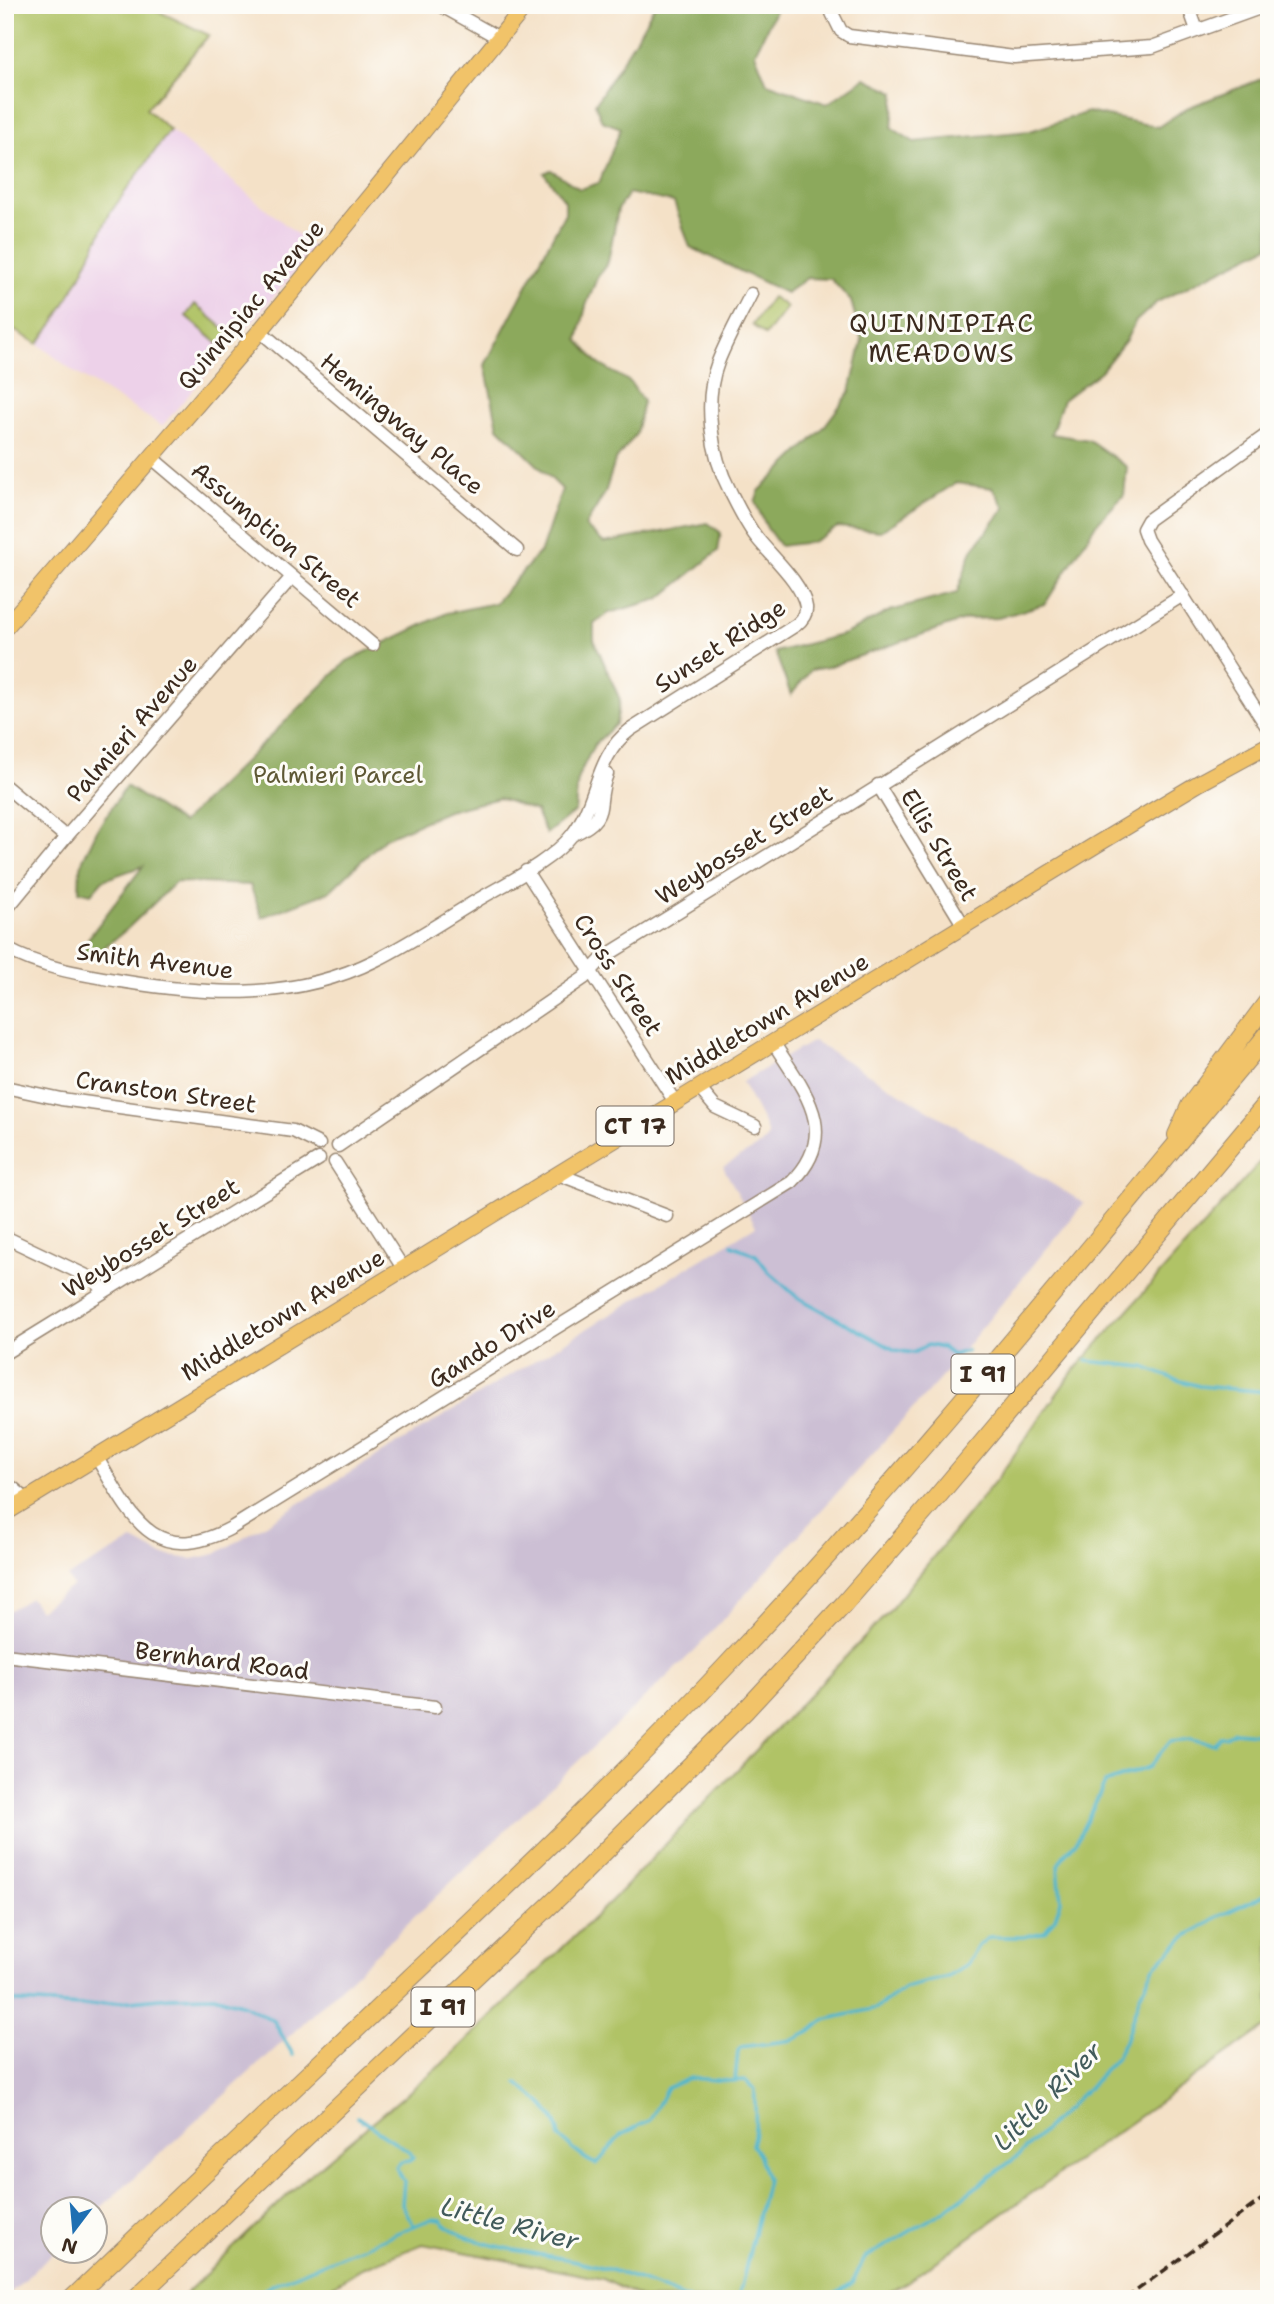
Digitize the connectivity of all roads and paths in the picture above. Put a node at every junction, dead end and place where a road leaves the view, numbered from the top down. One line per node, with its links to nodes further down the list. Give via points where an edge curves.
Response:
1 (440, 5): 7 (street)
2 (526, 5): 7 (main road, Quinnipiac Avenue)
3 (828, 5): 6 (street, via 841,31 849,36 1014,57 1152,47)
4 (1188, 5): 6 (street)
5 (1268, 5): 6 (street)
6 (1197, 30)
7 (499, 38): 9 (main road, Quinnipiac Avenue)
8 (751, 294): 22 (street, Sunset Ridge, via 714,375 713,449 736,503 755,536 796,587 805,614 796,625 619,739 610,752 598,817)
9 (260, 331): 11 (main road, Quinnipiac Avenue); 12 (street, Hemingway Place)
10 (1269, 433): 14 (street, via 1148,520 1143,529)
11 (152, 458): 13 (street, Assumption Street); 15 (main road, Quinnipiac Avenue)
12 (517, 550)
13 (292, 577): 16 (street, Assumption Street); 21 (street, Palmieri Avenue)
14 (1183, 595): 17 (street); 19 (street, Weybosset Street)
15 (5, 628)
16 (373, 645)
17 (1269, 730)
18 (1269, 745): 24 (main road, Middletown Avenue / CT 17)
19 (878, 785): 24 (street, Ellis Street); 26 (street, Weybosset Street, via 604,957)
20 (5, 786): 21 (street)
21 (66, 837): 23 (street, Palmieri Avenue)
22 (526, 871): 25 (street, Smith Avenue, via 375,961 339,975 266,991 194,992 108,979 40,964); 26 (street, Cross Street)
23 (5, 911)
24 (964, 926): 29 (main road, Middletown Avenue / CT 17)
25 (5, 948)
26 (592, 972): 33 (street, Cross Street); 36 (street, Weybosset Street)
27 (1269, 999): 37 (highway, via 1190,1105)
28 (1269, 1033): 37 (highway, I 91)
29 (773, 1042): 31 (main road, Middletown Avenue / CT 17); 46 (street, Gando Drive, via 808,1097 817,1124 815,1147 792,1182 233,1527 198,1542 162,1539 136,1521)
30 (5, 1087): 35 (street, Cranston Street, via 81,1102 293,1130)
31 (699, 1088): 33 (main road, Middletown Avenue / CT 17); 34 (street, via 715,1107)
32 (1269, 1101): 53 (highway, I 91, via 906,1533 745,1711 565,1891)
33 (675, 1102): 40 (main road, Middletown Avenue / CT 17)
34 (755, 1126)
35 (320, 1144): 36 (street, via 329,1140); 38 (street)
36 (338, 1146): 39 (street)
37 (1174, 1146): 52 (highway, I 91, via 872,1505 687,1707 512,1881)
38 (319, 1158): 39 (street, via 324,1163); 44 (street, Weybosset Street)
39 (335, 1162): 43 (street)
40 (558, 1174): 41 (street); 43 (main road, Middletown Avenue / CT 17)
41 (667, 1216)
42 (5, 1237): 44 (street, via 93,1279)
43 (404, 1268): 46 (main road, Middletown Avenue / CT 17)
44 (105, 1291): 45 (street, Weybosset Street)
45 (5, 1353)
46 (96, 1456): 48 (main road, Middletown Avenue / CT 17)
47 (5, 1486): 48 (street)
48 (27, 1500): 49 (main road, Middletown Avenue / CT 17)
49 (5, 1513)
50 (5, 1655): 51 (street, Bernhard Road)
51 (435, 1707)
52 (72, 2299)
53 (135, 2299)

